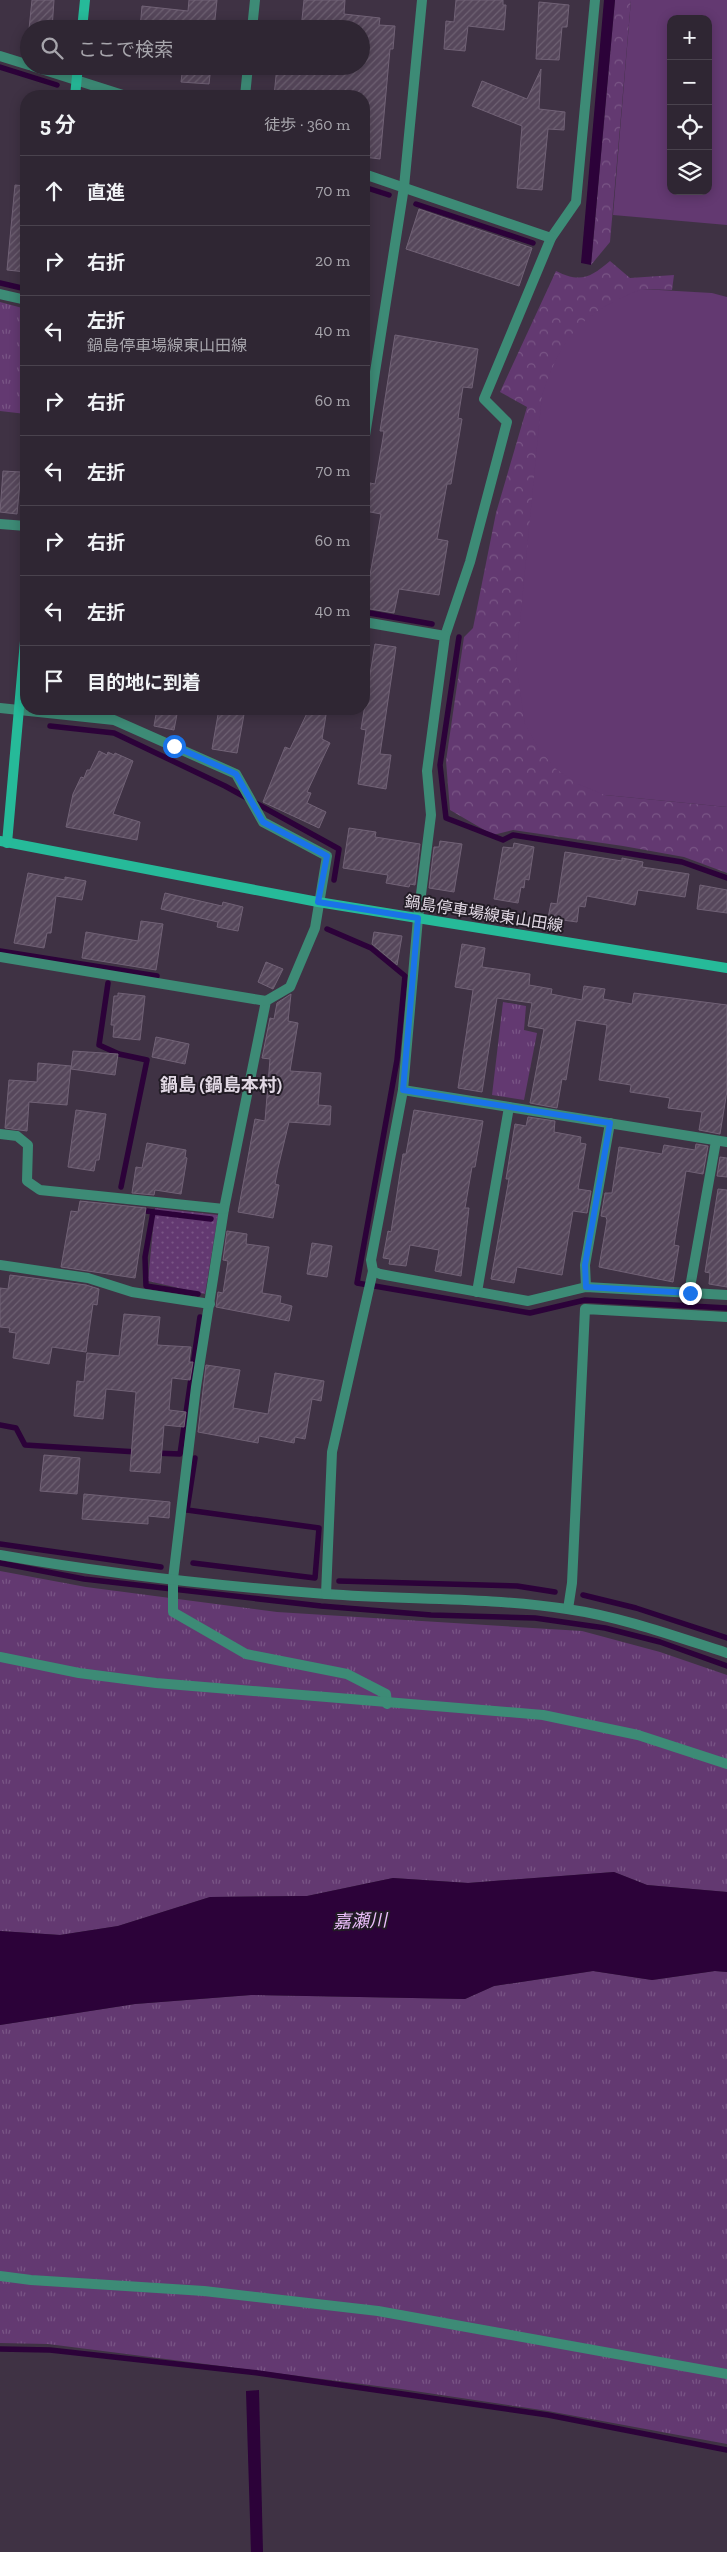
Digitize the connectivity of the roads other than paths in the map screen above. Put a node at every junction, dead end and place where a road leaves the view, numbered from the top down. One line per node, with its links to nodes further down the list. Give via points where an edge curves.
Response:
1 (85, 0): 5 (main road)
2 (255, 0): 6 (street)
3 (422, 0): 17 (street)
4 (595, 0): 18 (street, via 576,202)
5 (83, 20)
6 (253, 20)
7 (0, 56): 8 (street)
8 (20, 62)
9 (61, 75): 12 (street)
10 (77, 75): 12 (main road)
11 (247, 75): 15 (street)
12 (77, 80): 13 (main road); 14 (street)
13 (76, 90)
14 (108, 90)
15 (246, 90)
16 (370, 176): 17 (street)
17 (404, 187): 18 (street); 21 (street)
18 (551, 238): 25 (street, via 484,400 507,422 470,562)
19 (0, 294): 20 (street)
20 (20, 299)
21 (370, 404)
22 (0, 524): 23 (street)
23 (20, 526)
24 (370, 623): 25 (street)
25 (445, 636): 32 (street, via 427,771 431,815)
26 (20, 699): 28 (main road)
27 (0, 708): 28 (street)
28 (19, 711): 30 (main road)
29 (61, 715): 31 (street, via 114,720 236,774 263,822 327,856)
30 (4, 842): 31 (main road, 鍋島停車場線東山田線)
31 (318, 902): 32 (main road, 鍋島停車場線東山田線); 35 (street, via 315,928 290,987)
32 (418, 918): 34 (main road, 鍋島停車場線東山田線); 36 (street)
33 (0, 957): 35 (street)
34 (727, 968)
35 (266, 1001): 42 (street)
36 (403, 1090): 37 (street); 44 (street, via 371,1260)
37 (509, 1107): 38 (street); 46 (street)
38 (610, 1123): 40 (street); 45 (street, via 585,1265)
39 (0, 1134): 42 (street, via 17,1136 28,1145 27,1181 40,1190)
40 (716, 1141): 41 (street); 47 (street)
41 (727, 1142)
42 (224, 1209): 49 (street)
43 (0, 1265): 49 (street, via 88,1278 132,1292)
44 (373, 1271): 46 (street); 53 (street, via 332,1452)
45 (586, 1287): 46 (street, via 528,1301); 47 (street)
46 (477, 1292)
47 (690, 1293): 48 (street)
48 (727, 1295)
49 (210, 1304): 52 (street, via 192,1416)
50 (727, 1317): 54 (street, via 585,1309 572,1583)
51 (0, 1555): 52 (street, via 83,1570)
52 (173, 1579): 53 (street); 57 (street, via 172,1612 246,1654 347,1674 386,1694)
53 (326, 1594): 54 (street, via 520,1603)
54 (568, 1609): 55 (street, via 632,1622)
55 (727, 1653)
56 (0, 1658): 57 (street, via 156,1683)
57 (387, 1704): 58 (street, via 543,1715 638,1735)
58 (727, 1764)
59 (0, 2276): 60 (street, via 204,2291 378,2311)
60 (727, 2374)

